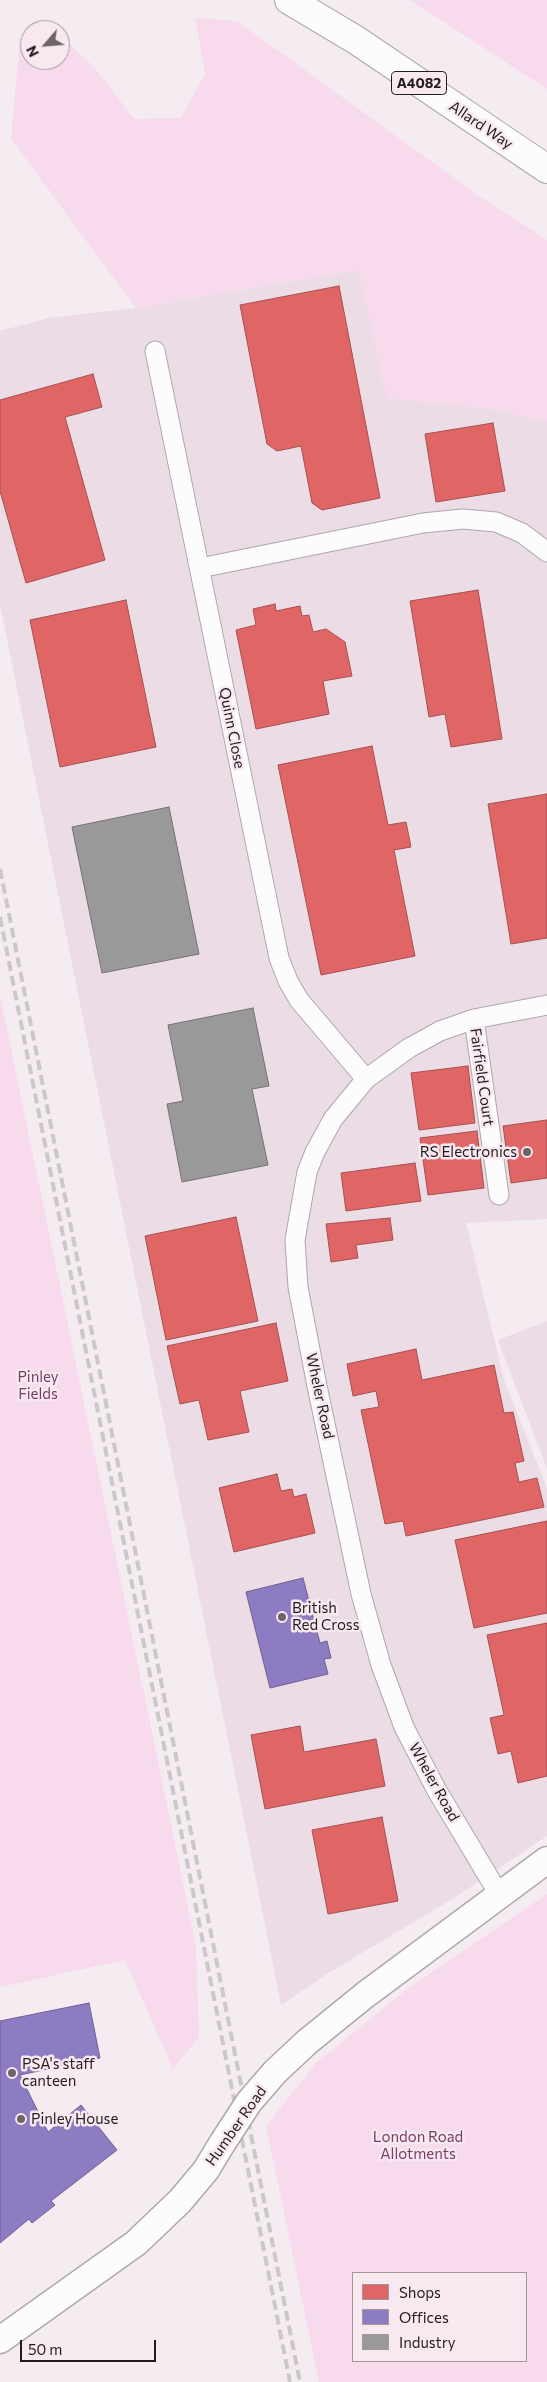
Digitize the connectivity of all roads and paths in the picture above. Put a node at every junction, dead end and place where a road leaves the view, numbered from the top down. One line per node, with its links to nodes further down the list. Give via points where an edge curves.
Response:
1 (289, 0): 2 (main road, Allard Way / A4082, via 356,40)
2 (547, 169)
3 (155, 351): 5 (street, Quinn Close)
4 (547, 552): 5 (street, via 522,533 496,522 463,519 422,523)
5 (200, 568): 8 (street, Quinn Close, via 279,958 299,1000)
6 (547, 1005): 7 (street, Wheler Road)
7 (474, 1019): 8 (street, Wheler Road, via 409,1048); 9 (street, Fairfield Court)
8 (366, 1080): 11 (street, Wheler Road, via 333,1119 307,1172 295,1240 298,1287 361,1594 381,1665 404,1726 442,1801)
9 (499, 1195)
10 (547, 1860): 11 (main road, Humber Road)
11 (500, 1896): 12 (main road, Humber Road, bridge, via 307,2042 249,2102 206,2170 180,2201 143,2236)
12 (0, 2340)

